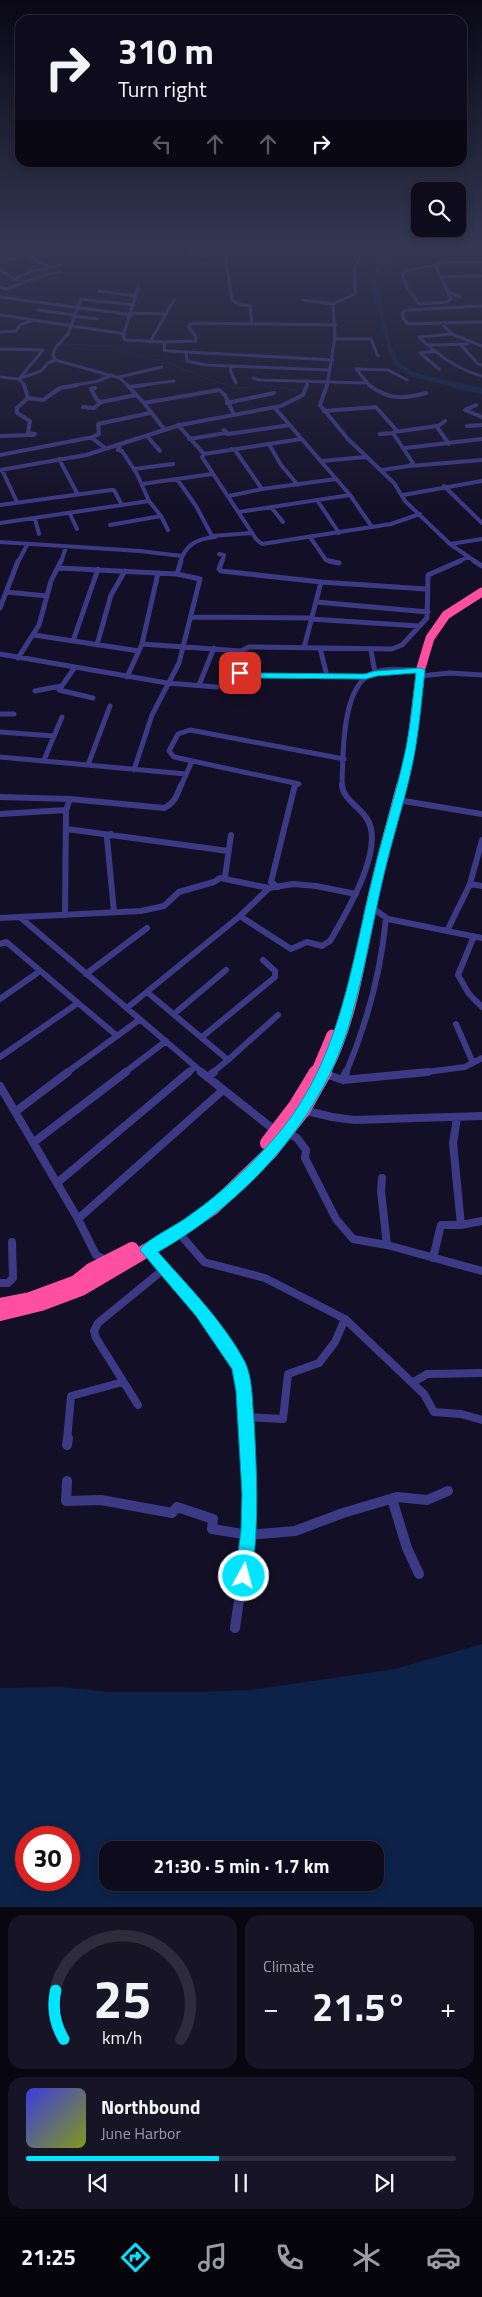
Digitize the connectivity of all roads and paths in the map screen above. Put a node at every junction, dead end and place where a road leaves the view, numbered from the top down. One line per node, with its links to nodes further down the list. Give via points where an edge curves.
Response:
1 (65, 337): 18 (street, via 55,346)
2 (124, 337): 8 (street)
3 (153, 337): 8 (street)
4 (194, 337): 9 (street, via 196,340)
5 (421, 337): 12 (street)
6 (459, 337): 10 (street)
7 (336, 339): 17 (street, via 370,339); 19 (street)
8 (150, 342): 9 (street)
9 (165, 342): 16 (street, via 165,351)
10 (472, 343): 11 (street); 13 (street)
11 (460, 344): 12 (street); 20 (street)
12 (429, 346): 15 (street)
13 (482, 346)
14 (0, 349): 30 (street, via 42,350)
15 (435, 351): 23 (street, via 420,354); 26 (street, via 465,370)
16 (186, 353): 19 (street); 22 (street, via 187,360)
17 (378, 356)
18 (54, 360): 25 (street); 30 (street, via 41,371)
19 (333, 360): 24 (street)
20 (482, 365)
21 (162, 367): 28 (street)
22 (232, 367): 24 (street); 35 (street, via 230,370)
23 (439, 369)
24 (330, 370): 34 (street)
25 (112, 375): 28 (street); 42 (street, via 60,388 43,400)
26 (482, 376)
27 (0, 377): 30 (street)
28 (119, 377): 37 (street)
29 (253, 378): 33 (street)
30 (20, 379): 42 (street)
31 (407, 380): 36 (street, via 388,370 356,369)
32 (174, 381): 37 (street)
33 (307, 381): 34 (street); 48 (street, via 302,395)
34 (327, 382): 36 (street); 49 (street, via 320,404)
35 (236, 383)
36 (366, 383): 40 (street, via 402,399)
37 (129, 387): 41 (street)
38 (95, 388): 43 (street, via 91,390)
39 (274, 393): 45 (street)
40 (426, 393)
41 (136, 395): 43 (street); 44 (street)
42 (28, 398): 62 (street, via 17,408 17,413 30,421 28,432 35,434)
43 (101, 402): 47 (street, via 94,408)
44 (144, 403): 45 (street, via 220,390); 50 (street)
45 (227, 403): 51 (street)
46 (476, 405): 52 (street, via 465,410)
47 (83, 407)
48 (275, 408): 51 (street); 54 (street)
49 (324, 411): 60 (street, via 376,407); 77 (street)
50 (150, 413): 59 (street); 64 (street, via 98,424 99,434)
51 (234, 415): 56 (street)
52 (482, 417)
53 (445, 422): 57 (street)
54 (290, 425): 65 (street); 66 (street)
55 (482, 425): 58 (street)
56 (178, 426): 59 (street); 65 (street)
57 (436, 426): 60 (street); 69 (street)
58 (467, 426)
59 (164, 429): 63 (street)
60 (395, 432): 61 (street); 72 (street)
61 (380, 434)
62 (0, 436)
63 (147, 436): 70 (street); 74 (street)
64 (90, 438): 71 (street); 76 (street)
65 (189, 439): 75 (street)
66 (301, 439): 68 (street); 80 (street)
67 (482, 439): 69 (street)
68 (269, 444): 73 (street); 91 (street)
69 (449, 444): 72 (street)
70 (119, 447): 71 (street); 83 (street)
71 (105, 448): 78 (street)
72 (405, 448): 82 (street, via 414,462)
73 (234, 449): 75 (street); 93 (street)
74 (160, 451)
75 (204, 454): 86 (street, via 202,457)
76 (0, 455)
77 (366, 458): 80 (street); 85 (street)
78 (59, 459): 84 (street); 94 (street)
79 (482, 460): 82 (street)
80 (321, 461): 88 (street)
81 (173, 464): 83 (street)
82 (409, 466): 85 (street)
83 (134, 469): 90 (street)
84 (1, 470): 100 (street)
85 (382, 470): 96 (street)
86 (212, 474): 87 (street); 97 (street)
87 (178, 478): 90 (street); 119 (street, via 212,536)
88 (336, 479): 91 (street); 95 (street)
89 (481, 482): 92 (street)
90 (142, 484): 99 (street)
91 (298, 485): 93 (street)
92 (444, 486): 96 (street); 110 (street)
93 (262, 489): 97 (street)
94 (77, 493): 100 (street); 102 (street, via 114,490)
95 (350, 495): 98 (street); 113 (street)
96 (403, 495): 106 (street, via 405,501)
97 (229, 496): 104 (street)
98 (316, 500): 103 (street); 117 (street)
99 (149, 501): 102 (street); 107 (street)
100 (17, 502): 101 (street)
101 (0, 505)
102 (122, 505): 105 (street)
103 (271, 507): 104 (street); 109 (street)
104 (239, 512): 116 (street)
105 (70, 514): 108 (street); 114 (street)
106 (420, 514): 113 (street); 123 (street)
107 (161, 516): 112 (street); 115 (street)
108 (35, 519): 111 (street); 118 (street)
109 (283, 522)
110 (482, 523)
111 (0, 524)
112 (110, 525)
113 (372, 527): 117 (street)
114 (78, 529)
115 (168, 530)
116 (252, 533): 119 (street); 120 (street, via 262,544)
117 (339, 533): 120 (street)
118 (39, 534)
119 (216, 536): 127 (street, via 194,540)
120 (310, 538): 129 (street, via 326,560)
121 (482, 539): 123 (street)
122 (0, 542): 124 (street)
123 (450, 544): 128 (street)
124 (27, 546): 125 (street); 139 (street)
125 (66, 547): 127 (street); 131 (street)
126 (219, 554): 136 (street, via 224,555 220,571)
127 (182, 556): 135 (street)
128 (468, 558): 130 (street); 138 (street, via 430,573)
129 (339, 563)
130 (482, 566)
131 (59, 568): 132 (street); 141 (street)
132 (98, 569): 133 (street); 149 (street)
133 (125, 571): 134 (street); 151 (street, via 111,595)
134 (158, 573): 135 (street); 150 (street)
135 (177, 574): 145 (street, via 200,578)
136 (321, 582): 138 (street); 142 (street)
137 (482, 588): 162 (highway, via 436,617 421,646)
138 (426, 589): 144 (street)
139 (6, 592): 141 (street); 143 (street)
140 (482, 592): 162 (highway, via 453,609 437,624)
141 (47, 596): 148 (street, via 40,625)
142 (316, 602): 144 (street); 146 (street)
143 (0, 608)
144 (428, 612): 147 (street)
145 (192, 617): 146 (street); 152 (street)
146 (311, 619): 147 (street); 154 (street)
147 (419, 626): 156 (street, via 399,647)
148 (34, 635): 149 (street); 160 (street)
149 (73, 640): 151 (street)
150 (142, 644): 152 (street); 157 (street)
151 (97, 645): 157 (street)
152 (183, 647): 153 (street); 168 (street, via 179,663)
153 (214, 648): 158 (street); 169 (street)
154 (304, 648): 155 (street); 158 (street, via 249,647)
155 (320, 648): 156 (street); 165 (street)
156 (370, 650): 163 (street)
157 (140, 651): 166 (street)
158 (241, 651): 165 (street, via 239,670 242,674)
159 (0, 654): 160 (street)
160 (18, 658): 161 (street)
161 (75, 667): 166 (street); 170 (street)
162 (419, 672): 163 (street); 164 (street); 189 (highway, via 411,746); 202 (highway)
163 (375, 673): 167 (street)
164 (482, 674)
165 (327, 676): 167 (street)
166 (127, 677): 168 (street)
167 (366, 677): 181 (street, via 353,694)
168 (167, 683): 169 (street); 185 (street, via 152,715)
169 (199, 685): 171 (street)
170 (61, 686): 172 (street); 173 (street, via 61,692)
171 (217, 687)
172 (35, 691)
173 (93, 698)
174 (110, 706): 184 (street)
175 (0, 714): 176 (street)
176 (14, 714)
177 (62, 717): 179 (street)
178 (0, 732): 179 (street)
179 (54, 736): 182 (street)
180 (0, 757): 182 (street)
181 (344, 759): 183 (street, via 183,730 176,734 170,753); 204 (street, via 342,789 366,817 373,834)
182 (44, 760): 184 (street)
183 (192, 761): 186 (street); 201 (street, via 299,784 295,785 271,882)
184 (88, 765): 185 (street)
185 (134, 770): 186 (street)
186 (186, 774): 188 (street, via 175,800 164,808)
187 (0, 797): 188 (street)
188 (70, 799): 190 (street)
189 (398, 800): 192 (street); 202 (highway)
190 (66, 810): 191 (street); 193 (street)
191 (0, 814)
192 (482, 814)
193 (67, 829): 194 (street); 207 (street)
194 (111, 834): 197 (street); 206 (street, via 107,838)
195 (231, 835): 197 (street)
196 (482, 840): 199 (street)
197 (228, 851): 198 (street)
198 (225, 878): 203 (street); 206 (street, via 184,889 164,906)
199 (470, 884): 200 (street); 213 (street)
200 (482, 886)
201 (278, 887): 203 (street); 204 (street, via 292,884 316,886)
202 (372, 887): 205 (highway); 247 (highway, via 332,1038)
203 (269, 888): 208 (street)
204 (356, 894): 208 (street, via 330,941 323,946 307,942 291,949)
205 (371, 907): 211 (street); 238 (highway, via 346,1016)
206 (114, 912): 207 (street)
207 (65, 915): 210 (street)
208 (240, 916): 221 (street)
209 (0, 918): 210 (street)
210 (21, 918): 220 (street)
211 (386, 918): 213 (street); 240 (street, via 372,1004)
212 (147, 928): 220 (street)
213 (447, 932): 214 (street)
214 (474, 936): 215 (street); 224 (street, via 458,975 469,994)
215 (482, 938)
216 (0, 944): 219 (street, via 6,942)
217 (263, 960): 231 (street, via 275,971 275,977)
218 (226, 970): 226 (street)
219 (40, 971): 222 (street); 223 (street)
220 (86, 974): 225 (street)
221 (147, 992): 225 (street); 226 (street)
222 (0, 999)
223 (78, 1003): 230 (street); 233 (street)
224 (482, 1007)
225 (127, 1008): 228 (street)
226 (174, 1014): 231 (street)
227 (278, 1015): 235 (street)
228 (140, 1020): 230 (street); 232 (street)
229 (456, 1024): 236 (street)
230 (116, 1035): 244 (street)
231 (202, 1037): 235 (street)
232 (166, 1041): 237 (street); 248 (street)
233 (0, 1057)
234 (482, 1058): 236 (street)
235 (228, 1060): 239 (street)
236 (473, 1063): 240 (street, via 390,1077)
237 (195, 1067): 239 (street); 250 (street)
238 (324, 1074): 240 (street); 243 (highway)
239 (208, 1077): 242 (street)
240 (343, 1080)
241 (0, 1086): 244 (street)
242 (223, 1090): 247 (street); 251 (street)
243 (302, 1110): 246 (street, via 354,1120); 247 (highway)
244 (16, 1112): 248 (street)
245 (482, 1116): 246 (street)
246 (457, 1118): 253 (street, via 453,1143)
247 (282, 1132): 254 (highway, via 250,1175); 256 (street, via 297,1138 306,1150 305,1158 342,1229 353,1239); 260 (highway, via 244,1171 207,1202 169,1229)
248 (34, 1142): 250 (street)
249 (382, 1178): 256 (street)
250 (57, 1183): 251 (street)
251 (78, 1219): 258 (street)
252 (482, 1221): 253 (street)
253 (461, 1225): 259 (street, via 442,1224)
254 (178, 1232): 257 (highway); 267 (street, via 204,1262 265,1278)
255 (12, 1242): 264 (street, via 13,1278 8,1283)
256 (386, 1245): 259 (street)
257 (147, 1250): 261 (street); 266 (highway, via 82,1289 35,1307)
258 (96, 1255): 260 (street); 262 (street)
259 (433, 1258): 263 (street)
260 (109, 1261): 262 (highway)
261 (164, 1269): 269 (street, via 95,1327 96,1338); 272 (street, via 201,1311 239,1366)
262 (91, 1270): 265 (highway, via 76,1282 30,1299)
263 (482, 1271)
264 (0, 1283)
265 (0, 1305)
266 (0, 1314)
267 (345, 1319): 270 (street); 272 (street, via 335,1342 319,1363 288,1374 283,1419)
268 (482, 1373): 270 (street, via 427,1374)
269 (123, 1382): 271 (street); 274 (street, via 71,1396)
270 (412, 1383): 273 (street, via 424,1394 434,1412)
271 (138, 1406)
272 (245, 1417): 278 (street)
273 (482, 1420)
274 (67, 1445)
275 (67, 1481): 278 (street, via 66,1501 101,1500 172,1513 177,1507 213,1519 212,1529)
276 (448, 1491): 277 (street, via 427,1500)
277 (392, 1499): 278 (street, via 343,1513 295,1532); 279 (street)
278 (249, 1535): 280 (street)
279 (419, 1574)
280 (235, 1628)

